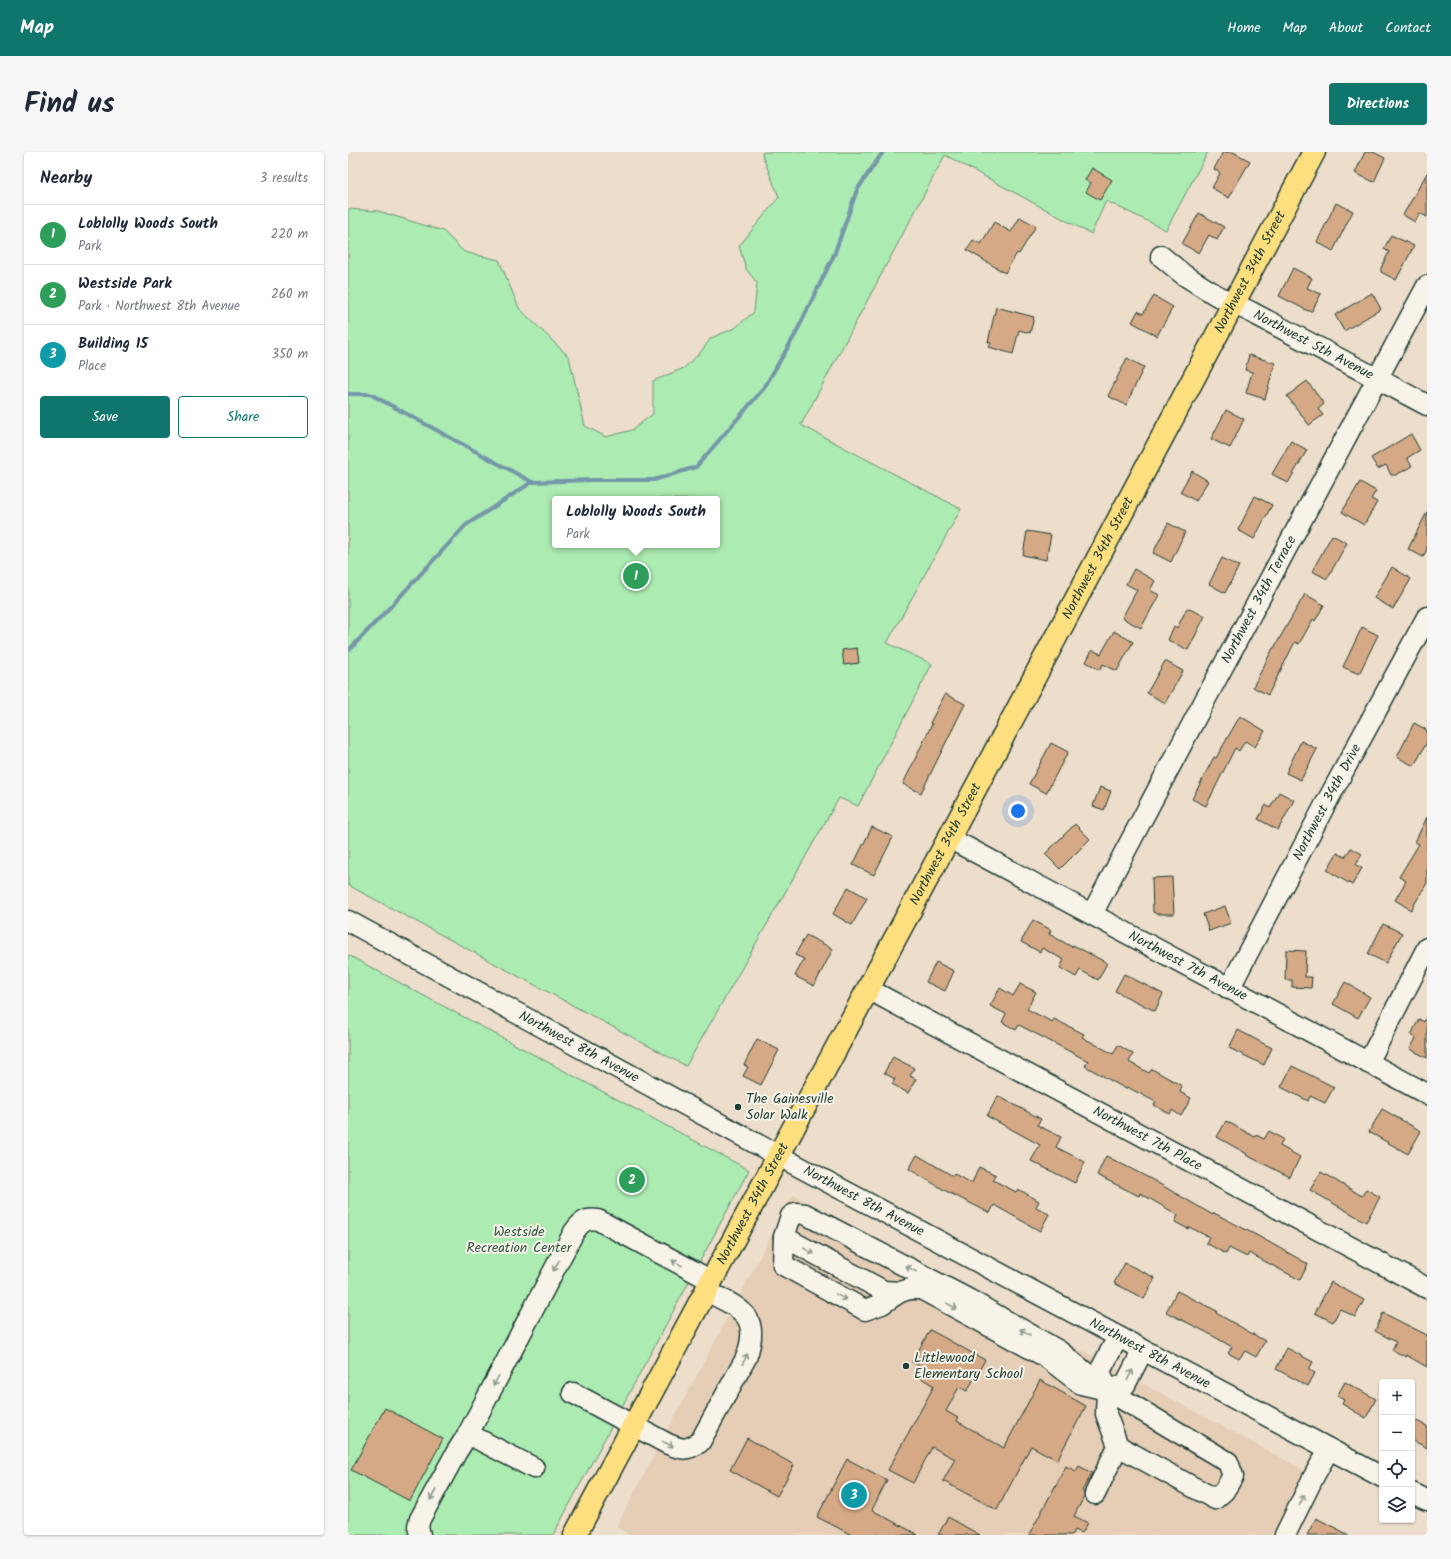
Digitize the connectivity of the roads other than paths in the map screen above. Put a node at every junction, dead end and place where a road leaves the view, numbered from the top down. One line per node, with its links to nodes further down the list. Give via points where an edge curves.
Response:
1 (1314, 152): 4 (main road, Northwest 34th Street)
2 (1161, 256): 4 (street, Northwest 5th Avenue, via 1184,275)
3 (1427, 286): 5 (street, Northwest 34th Terrace)
4 (1235, 304): 5 (street, Northwest 5th Avenue); 8 (main road, Northwest 34th Street)
5 (1377, 378): 6 (street, Northwest 5th Avenue); 9 (street, Northwest 34th Terrace)
6 (1427, 405)
7 (1427, 617): 13 (street, Northwest 34th Drive)
8 (950, 838): 9 (street, Northwest 7th Avenue); 12 (main road, Northwest 34th Street)
9 (1092, 914): 13 (street, Northwest 7th Avenue)
10 (348, 921): 16 (street, Northwest 8th Avenue)
11 (1427, 948): 14 (street)
12 (868, 989): 16 (main road, Northwest 34th Street); 18 (street, Northwest 7th Place)
13 (1229, 989): 14 (street, Northwest 7th Avenue)
14 (1368, 1063): 15 (street, Northwest 7th Avenue)
15 (1427, 1094)
16 (779, 1156): 17 (main road, Northwest 34th Street); 19 (street, Northwest 8th Avenue)
17 (709, 1286): 23 (main road, Northwest 34th Street); 23 (street, one-way to 17, via 682,1450 700,1442 706,1433 746,1358 751,1332 750,1322 740,1308); 24 (street, one-way to 24, via 598,1220 589,1219 581,1223)
18 (1427, 1288)
19 (1118, 1337): 20 (street, Northwest 8th Avenue); 21 (street, via 1100,1371)
20 (1144, 1350): 21 (street, one-way to 20, via 1125,1385); 26 (street, Northwest 8th Avenue)
21 (1107, 1390): 21 (street, one-way to 21, via 1059,1351 961,1296 805,1214 796,1213 791,1216 784,1237 884,1291 921,1289 1046,1357 1081,1384); 25 (street, via 1106,1414); 25 (street, via 1228,1462 1233,1476 1224,1491 1215,1499)
22 (573, 1393): 23 (street)
23 (633, 1426): 33 (main road, Northwest 34th Street)
24 (468, 1434): 27 (street); 32 (street, one-way to 32, via 420,1519)
25 (1118, 1446): 29 (street)
26 (1329, 1449): 28 (street, Northwest 8th Avenue); 34 (street, one-way to 26)
27 (534, 1468)
28 (1379, 1475)
29 (1095, 1494)
30 (1415, 1494): 31 (street)
31 (1427, 1500)
32 (420, 1535)
33 (574, 1535)
34 (1285, 1535)

